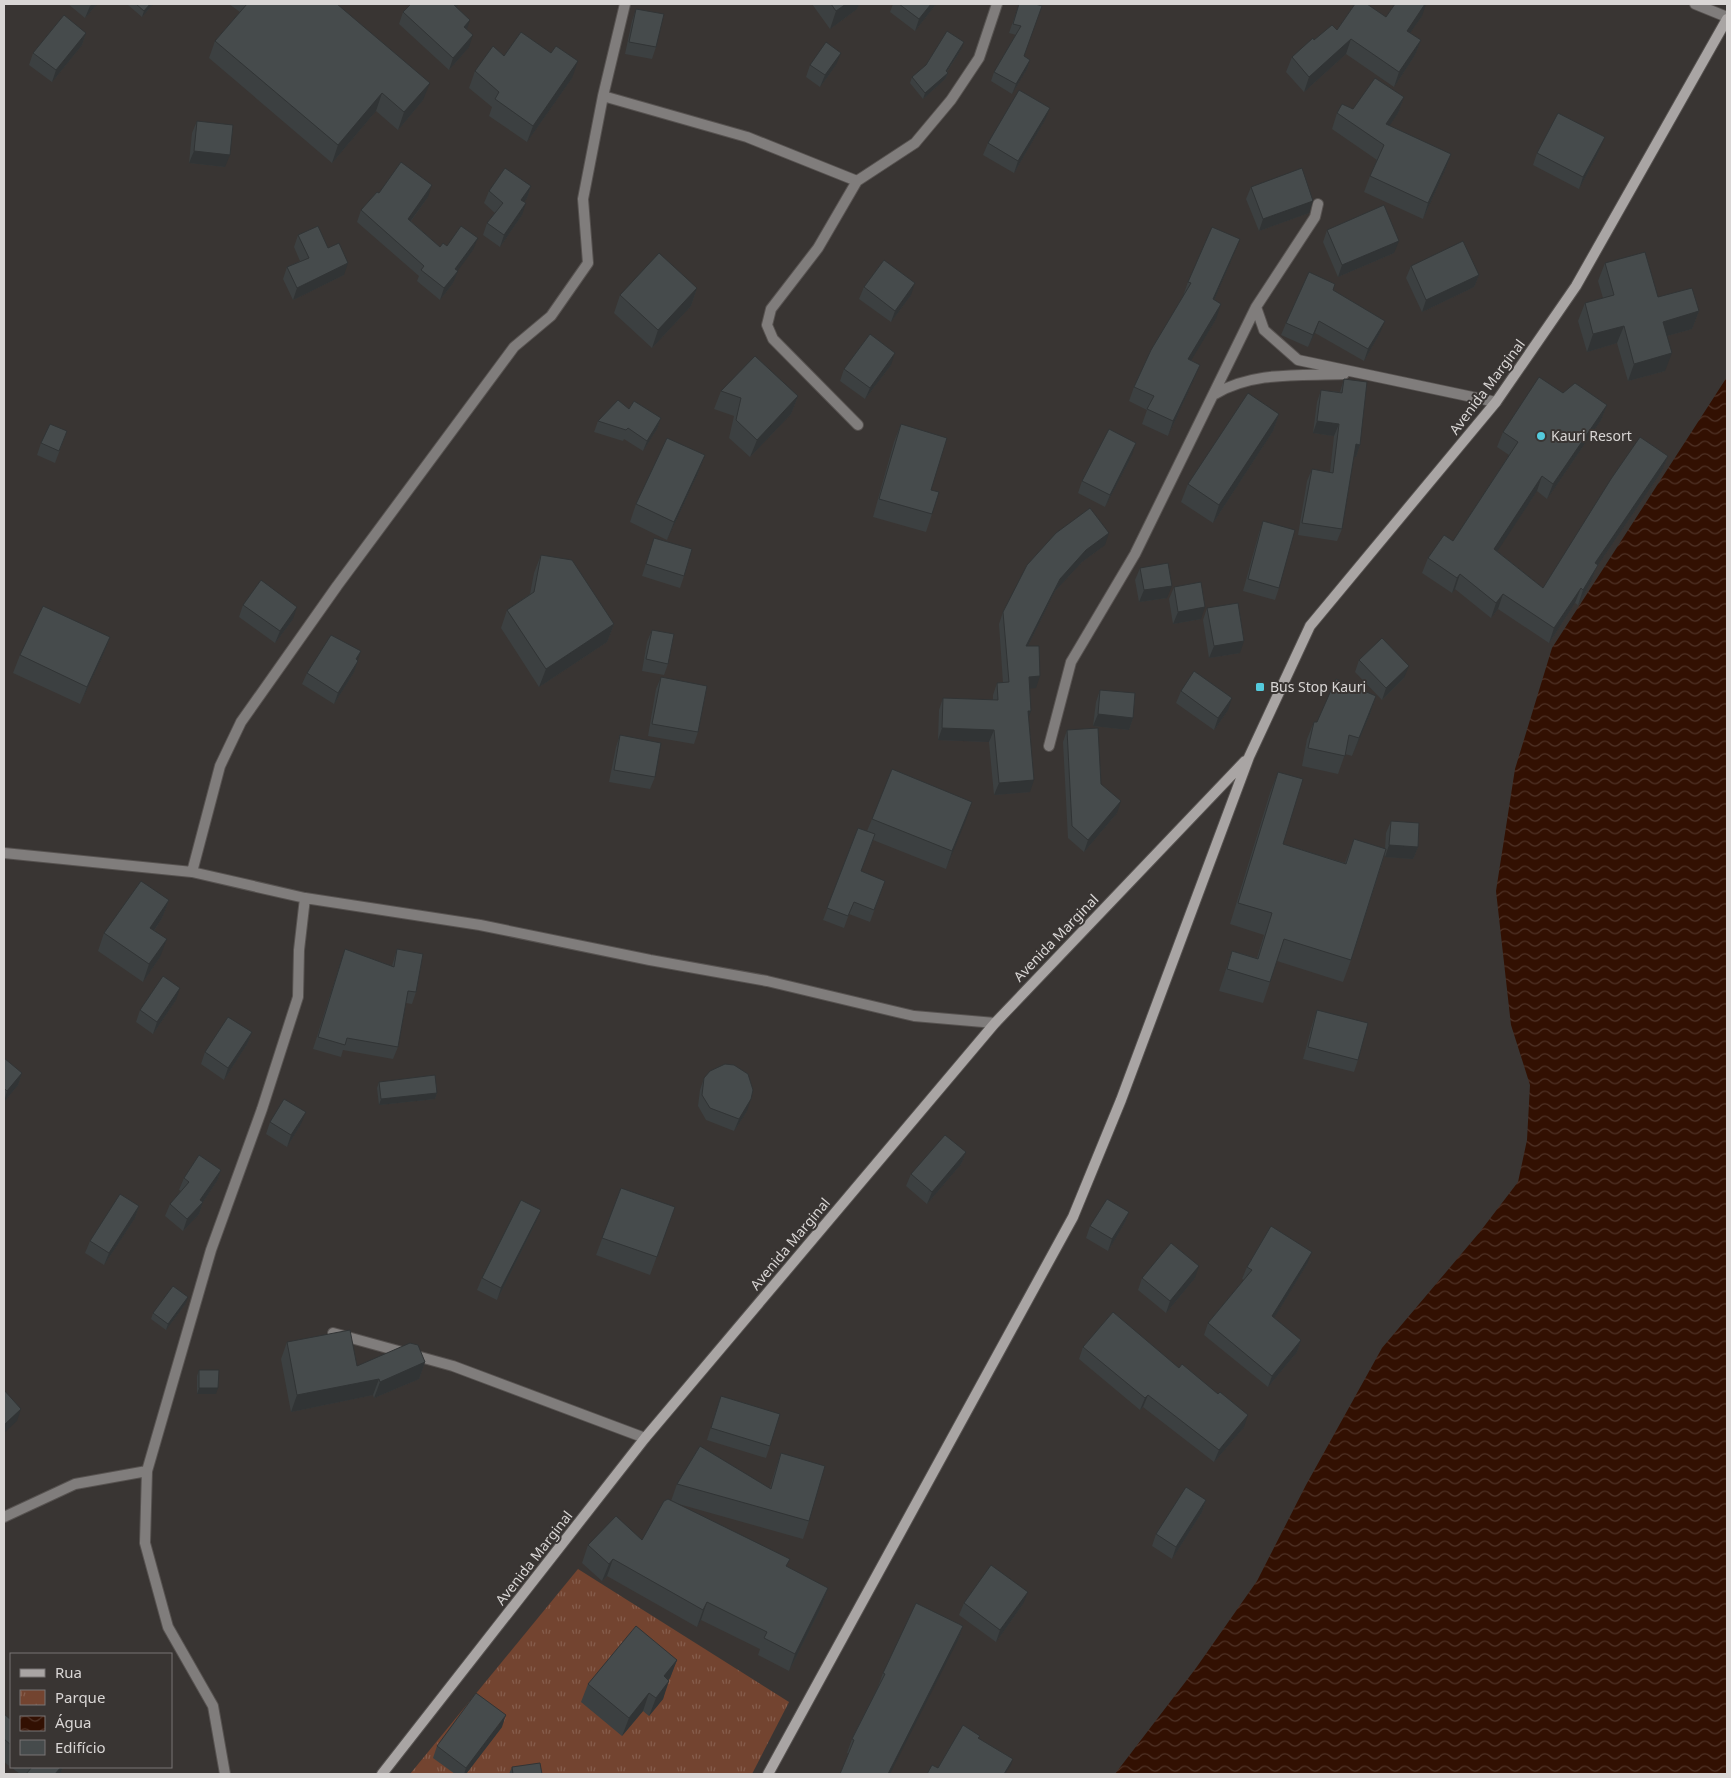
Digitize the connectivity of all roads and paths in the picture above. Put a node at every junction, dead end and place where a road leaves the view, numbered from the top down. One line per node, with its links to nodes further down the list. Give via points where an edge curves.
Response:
1 (625, 4): 5 (street)
2 (997, 4): 6 (street, via 978,58 951,100 915,143)
3 (1695, 4): 4 (street)
4 (1727, 18): 11 (street, Avenida Marginal, via 1576,286)
5 (602, 96): 6 (street, via 747,138); 16 (street, via 583,199 588,263 551,316 514,347 241,722 220,766)
6 (857, 181): 12 (street, via 818,248 771,309 767,324 773,339)
7 (1318, 204): 8 (street, via 1315,217)
8 (1256, 307): 9 (street, via 1264,330 1298,360); 10 (street)
9 (1357, 373): 10 (street, via 1249,380 1232,384); 11 (street)
10 (1214, 394): 13 (street, via 1135,554 1071,662)
11 (1496, 402): 14 (street, Avenida Marginal, via 1310,626)
12 (858, 425)
13 (1049, 746)
14 (1249, 757): 18 (street, Avenida Marginal); 25 (street, Avenida Marginal, via 1122,1100 1073,1217)
15 (4, 853): 16 (street)
16 (192, 872): 17 (street)
17 (304, 898): 18 (street, via 480,925 767,982 914,1016); 21 (street, via 298,997 211,1250)
18 (994, 1022): 20 (street, Avenida Marginal)
19 (333, 1333): 20 (street, via 453,1366)
20 (646, 1438): 24 (street, Avenida Marginal)
21 (147, 1471): 22 (street, via 75,1484); 23 (street, via 145,1544 168,1627 213,1706)
22 (4, 1517)
23 (225, 1774)
24 (382, 1774)
25 (768, 1774)

